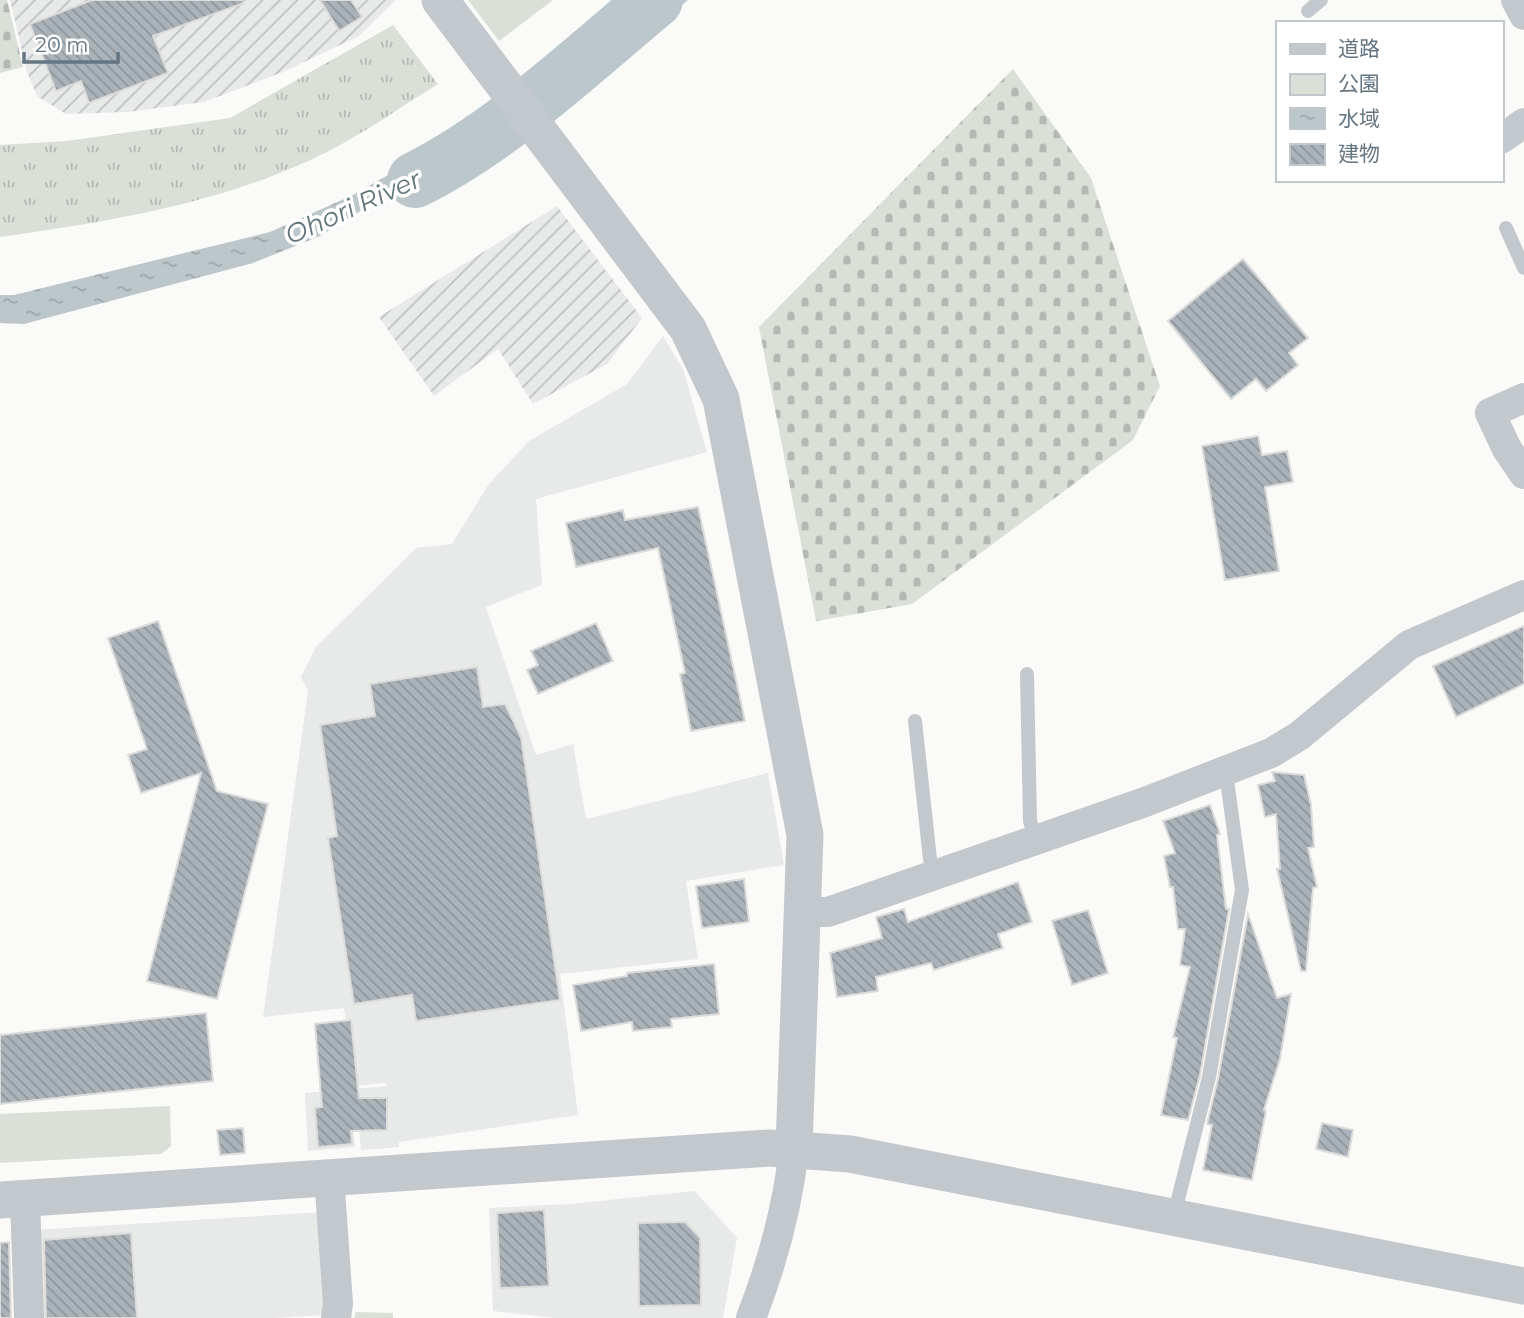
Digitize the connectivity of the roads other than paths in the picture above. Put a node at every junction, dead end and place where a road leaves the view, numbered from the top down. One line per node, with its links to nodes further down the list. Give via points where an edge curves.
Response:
1 (440, 0): 18 (street, via 688,328 721,400 801,806)
2 (1321, 0): 4 (lane)
3 (1516, 0): 5 (street)
4 (1308, 11)
5 (1524, 15)
6 (1524, 123): 7 (street)
7 (1503, 138)
8 (1506, 228): 9 (lane)
9 (1524, 268)
10 (1524, 398): 11 (street, via 1490,413)
11 (1524, 474)
12 (1524, 595): 15 (street, via 1409,645 1299,736)
13 (1027, 674): 16 (lane, via 1030,821)
14 (915, 721): 17 (lane)
15 (1226, 773): 16 (street); 22 (lane, via 1242,890 1209,1077)
16 (1035, 838): 17 (street)
17 (935, 873): 18 (street, via 828,912)
18 (803, 912): 19 (street)
19 (794, 1148): 20 (street); 22 (street, via 850,1154); 24 (street, via 790,1187)
20 (329, 1176): 21 (street); 26 (street)
21 (12, 1200): 25 (street)
22 (1174, 1215): 23 (street)
23 (1524, 1286)
24 (755, 1316)
25 (29, 1318)
26 (336, 1318)

